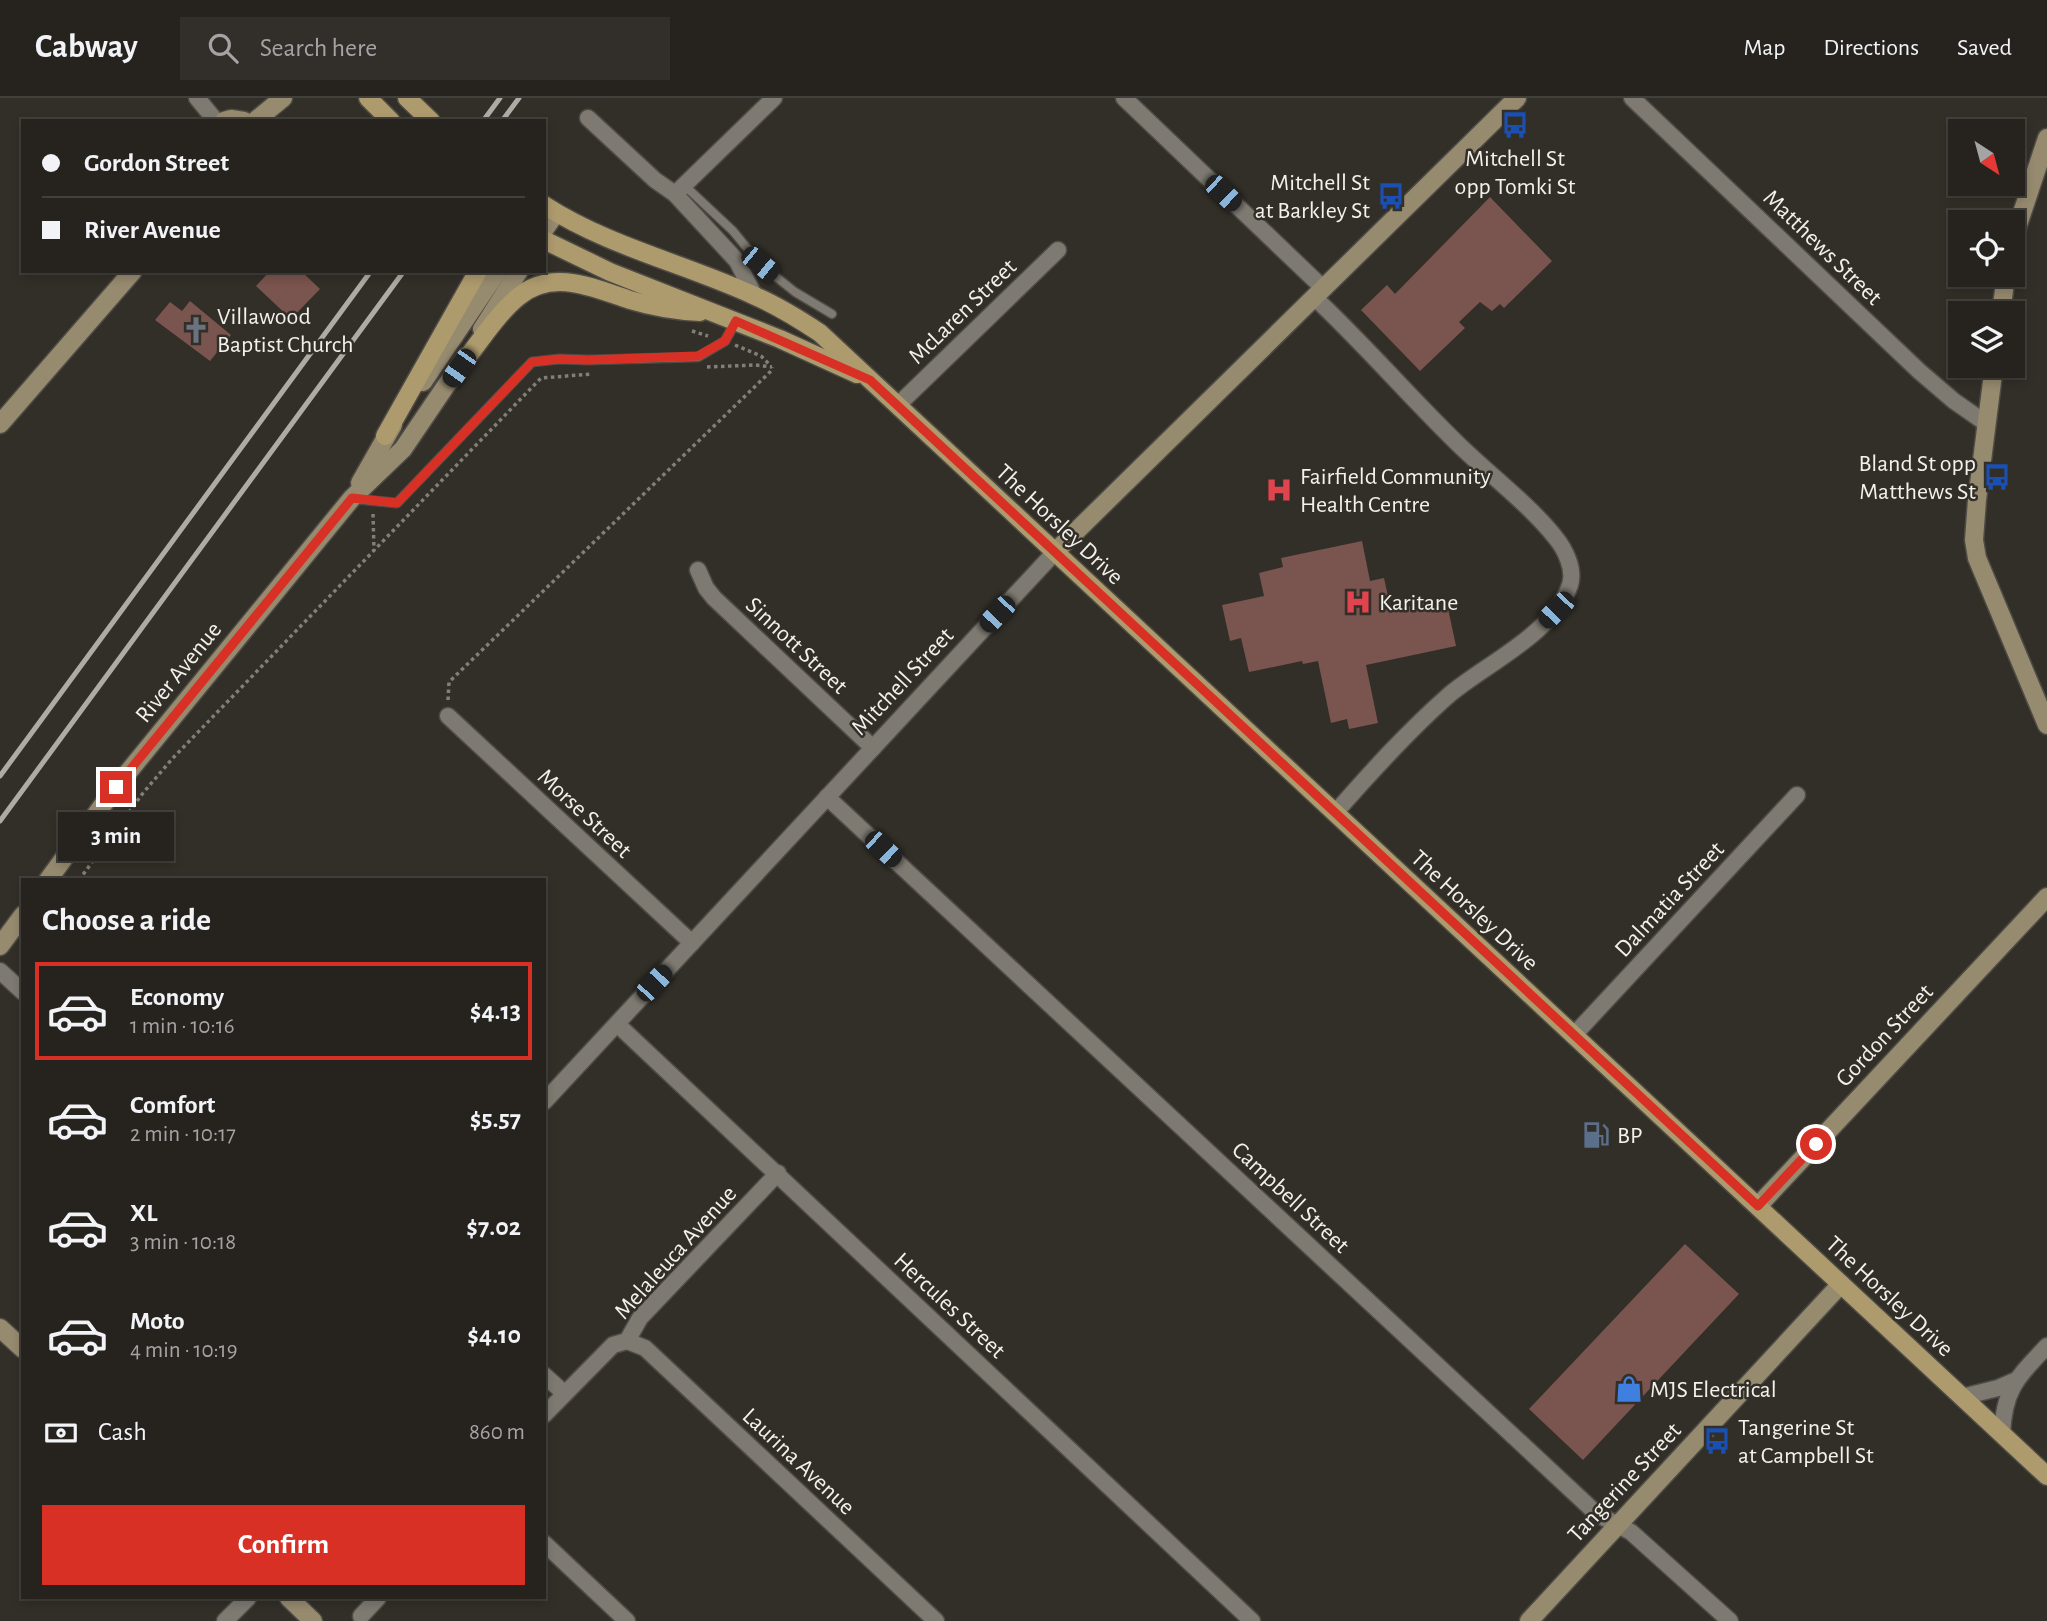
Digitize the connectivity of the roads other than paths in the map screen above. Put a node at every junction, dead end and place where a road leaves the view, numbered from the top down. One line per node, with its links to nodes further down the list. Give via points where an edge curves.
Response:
1 (197, 98): 10 (street)
2 (284, 98): 11 (street)
3 (368, 98): 12 (main road)
4 (407, 98): 13 (main road)
5 (774, 98): 15 (street)
6 (1124, 98): 24 (street)
7 (1517, 98): 24 (street, Mitchell Street)
8 (1632, 98): 34 (street, Matthews Street, via 1919,371)
9 (588, 118): 15 (street, via 655,180)
10 (214, 119)
11 (258, 119)
12 (389, 119)
13 (429, 119)
14 (2047, 138): 17 (street)
15 (680, 189): 25 (street, via 737,261); 27 (lane, via 733,231 760,264)
16 (550, 209): 25 (main road, The Horsley Drive, via 641,252)
17 (2023, 210)
18 (546, 241): 26 (main road, The Horsley Drive, via 610,272)
19 (1058, 250): 32 (street, McLaren Street)
20 (131, 273): 33 (street)
21 (477, 273): 35 (main road)
22 (497, 273): 35 (street, River Avenue)
23 (518, 273): 29 (street, River Avenue)
24 (1318, 293): 37 (street, Mitchell Street); 44 (street, via 1454,441 1555,537 1569,558 1571,583 1556,610 1535,631 1449,695)
25 (754, 295): 31 (main road, The Horsley Drive, via 820,333)
26 (713, 312): 28 (main road, The Horsley Drive); 29 (main road, via 675,311 569,281 546,283 519,296)
27 (832, 314)
28 (736, 321): 31 (main road, The Horsley Drive); 36 (lane, via 725,341 698,356 532,362 397,503)
29 (459, 368): 36 (street, River Avenue, via 403,449)
30 (1993, 378): 34 (street)
31 (870, 380): 32 (main road, The Horsley Drive)
32 (898, 405): 37 (main road, The Horsley Drive)
33 (0, 424)
34 (1987, 424): 40 (street, via 1975,521 1977,558)
35 (385, 436): 36 (street, River Avenue)
36 (352, 498): 45 (street, River Avenue, via 116,787)
37 (1055, 552): 41 (street, Mitchell Street); 44 (main road, The Horsley Drive)
38 (698, 570): 41 (street, Sinnott Street, via 714,598)
39 (448, 716): 48 (street, Morse Street)
40 (2047, 725)
41 (873, 748): 43 (street, Mitchell Street)
42 (1797, 795): 53 (street, Dalmatia Street)
43 (827, 797): 48 (street, Mitchell Street); 69 (street, Campbell Street, via 1597,1514)
44 (1335, 813): 53 (main road, The Horsley Drive)
45 (49, 878)
46 (2047, 897): 56 (street, Gordon Street)
47 (21, 918): 49 (street)
48 (692, 943): 52 (street, Mitchell Street)
49 (0, 946)
50 (0, 971): 51 (street)
51 (21, 990)
52 (617, 1024): 54 (street, Mitchell Street); 55 (street, Hercules Street)
53 (1574, 1035): 56 (main road, The Horsley Drive)
54 (546, 1100)
55 (778, 1173): 59 (street, Melaleuca Avenue, via 640,1318); 75 (street, Hercules Street)
56 (1758, 1206): 57 (main road, The Horsley Drive)
57 (1840, 1284): 65 (main road, The Horsley Drive); 69 (street, Tangerine Street)
58 (0, 1328): 61 (street)
59 (627, 1341): 64 (street, Melaleuca Avenue, via 613,1345); 79 (street, Laurina Avenue, via 645,1348)
60 (2047, 1346): 63 (street)
61 (21, 1347)
62 (546, 1377): 64 (street)
63 (2014, 1381): 65 (street); 67 (street)
64 (564, 1393): 66 (street, Melaleuca Avenue)
65 (1962, 1396): 67 (main road, The Horsley Drive)
66 (546, 1410)
67 (2002, 1434): 68 (main road, The Horsley Drive)
68 (2047, 1476)
69 (1618, 1525): 80 (street, Tangerine Street); 81 (street, Campbell Street)
70 (546, 1545): 78 (street)
71 (247, 1599): 76 (street)
72 (290, 1599): 77 (street)
73 (377, 1599): 74 (street)
74 (361, 1616)
75 (1243, 1618)
76 (225, 1621)
77 (313, 1621)
78 (628, 1621)
79 (936, 1621)
80 (1529, 1621)
81 (1730, 1621)

